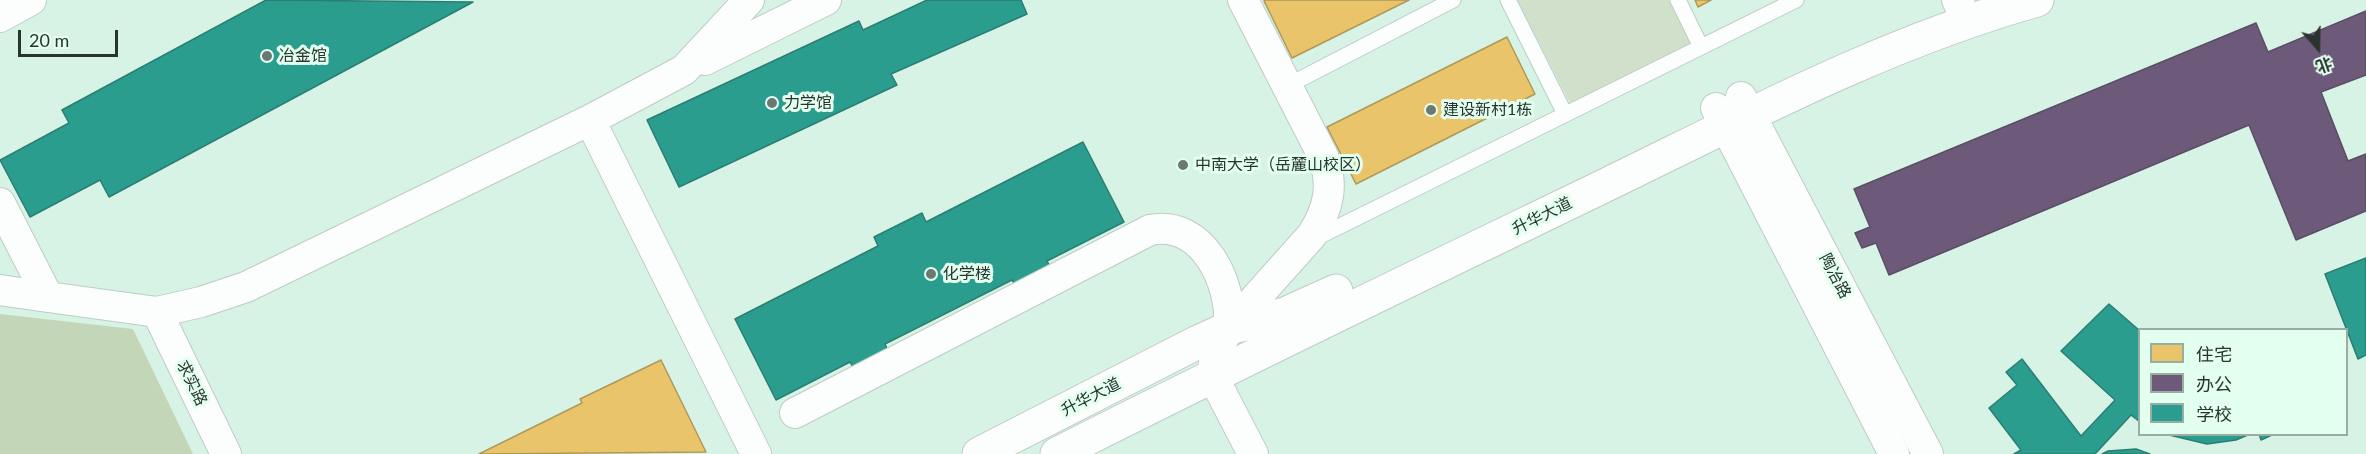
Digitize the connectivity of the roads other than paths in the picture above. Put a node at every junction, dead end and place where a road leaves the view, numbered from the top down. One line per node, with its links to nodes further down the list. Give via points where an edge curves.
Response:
1 (31, 0): 11 (street)
2 (748, 0): 13 (street)
3 (825, 0): 13 (street)
4 (1243, 0): 14 (street)
5 (1453, 0): 14 (lane)
6 (1508, 0): 16 (lane)
7 (1677, 0): 12 (lane)
8 (1796, 0): 12 (lane)
9 (2037, 0): 10 (street, 升华大道)
10 (1960, 7): 15 (street, 升华大道)
11 (0, 17)
12 (1701, 47): 16 (lane)
13 (684, 70): 17 (street)
14 (1287, 86): 19 (street, via 1329,172 1331,192 1321,222)
15 (1733, 112): 23 (street, 升华大道, via 1304,305 1258,323); 24 (street, 升华大道); 31 (street); 32 (street, 陶冶路)
16 (1565, 114): 19 (lane)
17 (590, 120): 22 (street, via 246,287); 27 (street)
18 (0, 203): 21 (street)
19 (1305, 243): 23 (street)
20 (0, 290): 21 (street)
21 (48, 297): 22 (street)
22 (157, 312): 26 (street, 求实路)
23 (1229, 328): 24 (street, via 1219,345); 25 (street, via 1228,294 1213,263 1192,236 1162,228 1150,230); 28 (street, 升华大道)
24 (1212, 375): 29 (street, 升华大道); 30 (street)
25 (795, 412)
26 (226, 454)
27 (756, 454)
28 (979, 454)
29 (1057, 454)
30 (1253, 454)
31 (1894, 454)
32 (1928, 454)

